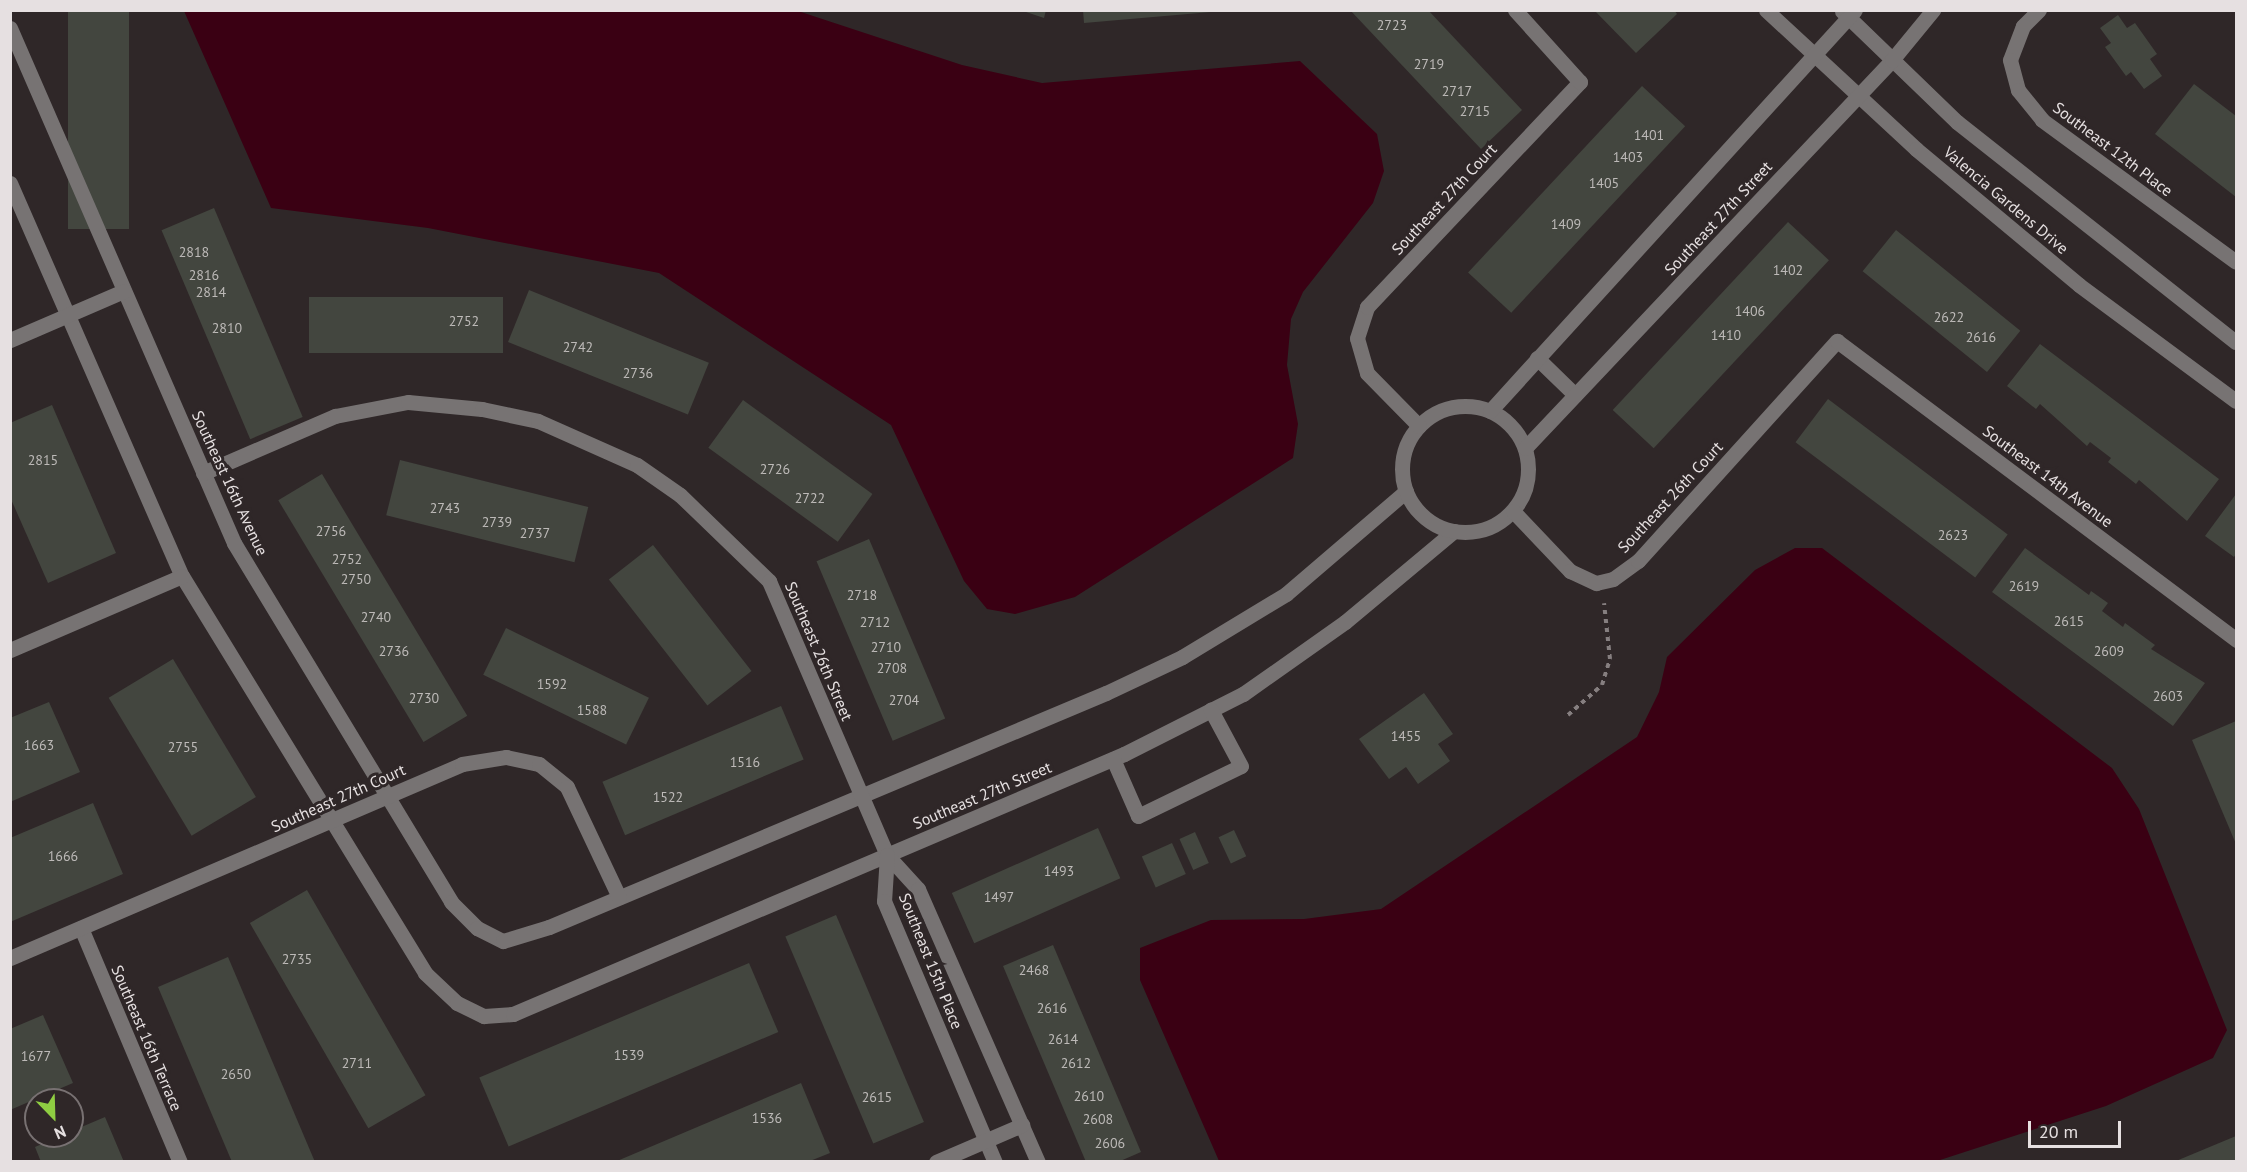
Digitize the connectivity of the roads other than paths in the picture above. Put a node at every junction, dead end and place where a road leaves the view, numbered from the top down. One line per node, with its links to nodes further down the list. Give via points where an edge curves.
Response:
1 (1515, 10): 21 (street, Southeast 27th Court, via 1580,82 1367,307 1357,338 1367,373)
2 (1766, 10): 7 (street, Valencia Gardens Drive)
3 (1934, 10): 8 (street, Southeast 27th Street)
4 (2039, 10): 11 (street, Southeast 12th Place, via 2023,26 2010,60 2018,90 2042,120)
5 (1848, 13): 7 (street); 8 (street, Valencia Gardens Drive)
6 (10, 28): 12 (street, Southeast 16th Avenue)
7 (1814, 55): 9 (street, Valencia Gardens Drive); 17 (street)
8 (1892, 60): 9 (street, Southeast 27th Street); 16 (street, Valencia Gardens Drive, via 1957,122)
9 (1858, 96): 18 (street, Southeast 27th Street); 19 (street, Valencia Gardens Drive, via 2079,285)
10 (10, 183): 13 (street)
11 (2236, 262)
12 (123, 291): 13 (street); 23 (street, Southeast 16th Avenue)
13 (68, 315): 14 (street); 27 (street)
14 (10, 340)
15 (1837, 341): 25 (street, Southeast 26th Court, via 1638,561 1613,579 1596,583 1570,571); 28 (street, Southeast 14th Avenue)
16 (2236, 342)
17 (1537, 358): 18 (street); 20 (street)
18 (1575, 395): 22 (street, Southeast 27th Street)
19 (2236, 401)
20 (1490, 411): 21 (street, via 1452,407); 22 (street, via 1511,426)
21 (1419, 426): 24 (street, via 1403,457)
22 (1525, 448): 25 (street, via 1528,481)
23 (203, 473): 32 (street, Southeast 26th Street, via 335,416 408,402 482,409 538,421 637,465 680,495 769,581); 33 (street, Southeast 16th Avenue, via 234,543)
24 (1406, 491): 26 (street, via 1425,517); 32 (street, via 1286,594 1182,657 1106,693)
25 (1513, 511): 26 (street, via 1496,524 1476,531)
26 (1454, 531): 30 (street, Southeast 27th Street, via 1345,622 1243,694)
27 (182, 576): 29 (street); 34 (street)
28 (2236, 640)
29 (10, 650)
30 (1212, 710): 31 (street, Southeast 27th Street); 31 (street, via 1241,766 1138,816)
31 (1113, 759): 35 (street, Southeast 27th Street)
32 (861, 795): 35 (street, Southeast 26th Street); 36 (street)
33 (387, 796): 34 (street, Southeast 27th Court); 36 (street, Southeast 16th Avenue, via 451,902 477,928 503,941 549,927); 36 (street, Southeast 27th Court, via 462,764 506,757 538,764 567,787)
34 (332, 821): 35 (street, Southeast 27th Street, via 425,973 457,1003 484,1016 513,1014); 37 (street, Southeast 27th Court)
35 (887, 855): 39 (street, Southeast 15th Place, via 918,889); 40 (street, Southeast 15th Place, via 884,901)
36 (619, 897)
37 (81, 928): 38 (street, Southeast 27th Court); 41 (street, Southeast 16th Terrace)
38 (10, 958)
39 (1022, 1125): 40 (street); 44 (street, Southeast 15th Place)
40 (986, 1140): 42 (street); 43 (street, Southeast 15th Place)
41 (180, 1161)
42 (936, 1161)
43 (995, 1161)
44 (1038, 1161)

